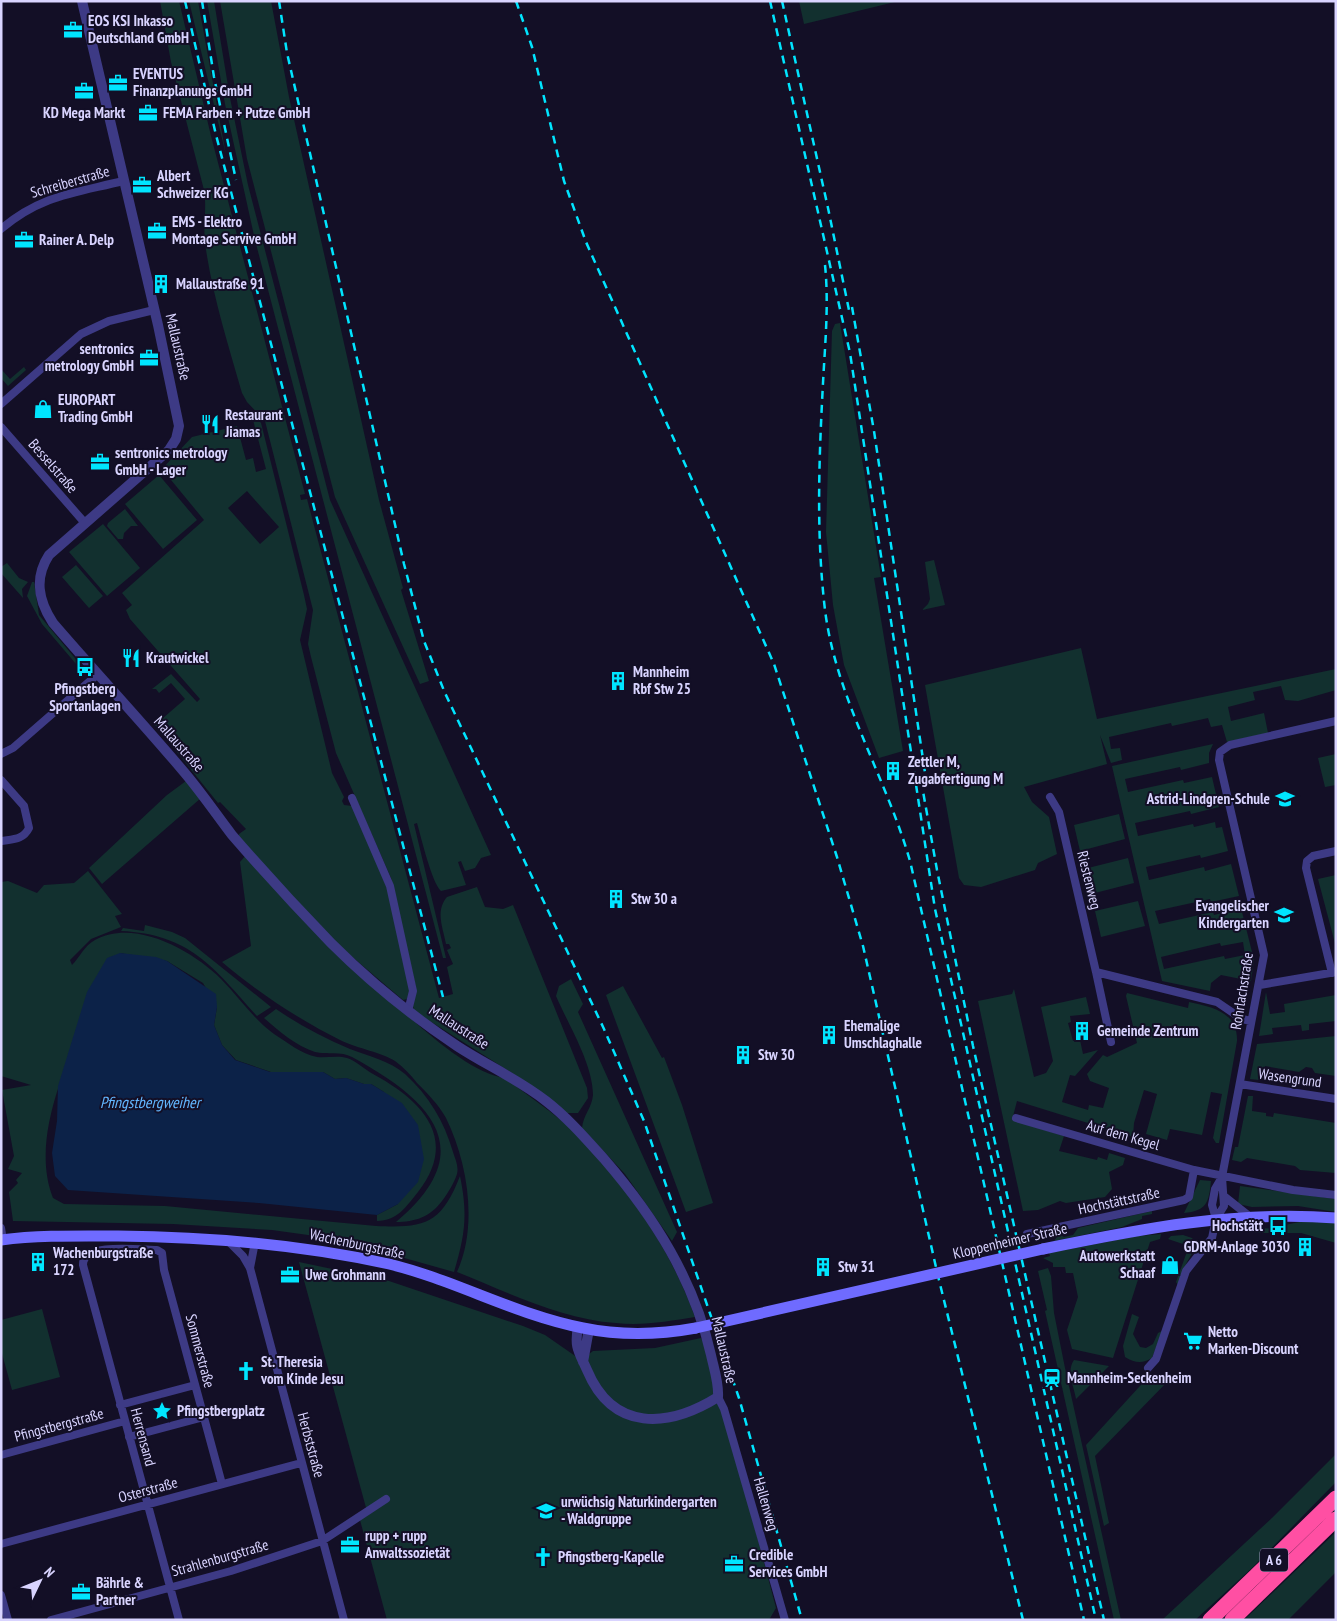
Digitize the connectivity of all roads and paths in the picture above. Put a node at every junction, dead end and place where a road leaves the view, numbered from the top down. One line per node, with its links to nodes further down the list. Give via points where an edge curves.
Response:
1 (82, 1): 2 (street, Mallaustraße)
2 (123, 181): 3 (street, Schreiberstraße, via 38,203); 4 (street, Mallaustraße)
3 (1, 228)
4 (154, 310): 5 (street, via 109,321 86,331); 7 (street, Mallaustraße, via 178,419 177,436 169,450)
5 (1, 404)
6 (1, 427): 7 (street, Besselstraße)
7 (84, 522): 8 (street, Mallaustraße, via 50,555 40,571 39,588 48,615)
8 (98, 674): 10 (street, via 13,748); 19 (street, Mallaustraße, via 295,906 341,952)
9 (1336, 721): 18 (street, Rohrlachstraße, via 1230,745 1220,752 1219,760 1264,955)
10 (1, 754)
11 (1, 780): 14 (street, via 24,806 29,828 26,835)
12 (1050, 797): 16 (street, Riestenweg, via 1059,812)
13 (352, 798): 19 (street, via 390,886 413,991)
14 (1, 841)
15 (1336, 851): 17 (street, via 1312,856 1306,868)
16 (1096, 972): 20 (street, via 1217,1002 1242,1019); 21 (street, Riestenweg)
17 (1334, 972): 18 (street)
18 (1260, 984): 20 (street, Rohrlachstraße)
19 (408, 1010): 45 (street, Mallaustraße, via 459,1047 499,1069 547,1102 576,1128 631,1192 670,1248 698,1305)
20 (1251, 1021): 22 (street, Rohrlachstraße)
21 (1111, 1042)
22 (1240, 1084): 23 (street, Wasengrund); 26 (street, Rohrlachstraße)
23 (1336, 1099)
24 (1016, 1118): 25 (street, Auf dem Kegel)
25 (1194, 1170): 26 (street, Auf dem Kegel); 28 (street)
26 (1222, 1177): 27 (street); 29 (street, Rohrlachstraße); 33 (street, Rohrlachstraße, via 1215,1189 1212,1205)
27 (1336, 1196)
28 (1189, 1197): 30 (street); 35 (street, Hochstättstraße)
29 (1225, 1197): 31 (street); 33 (street)
30 (1184, 1208)
31 (1249, 1216): 32 (main road, Kloppenheimer Straße); 33 (main road, Kloppenheimer Straße)
32 (1336, 1218)
33 (1216, 1219): 42 (main road, Kloppenheimer Straße, bridge, via 1043,1249); 43 (street, via 1212,1238 1186,1270 1156,1359)
34 (2, 1233): 36 (main road, Wachenburgstraße, via 162,1236)
35 (1027, 1234)
36 (228, 1241): 37 (main road, Wachenburgstraße); 38 (street, Herbststraße)
37 (252, 1242): 38 (street); 40 (street, Herbststraße); 41 (main road, Wachenburgstraße, via 322,1250 390,1265)
38 (243, 1256): 40 (street, Herbststraße)
39 (83, 1261): 44 (street, Sommerstraße, via 89,1252 99,1249 157,1250 162,1253); 46 (street, Herrensand)
40 (250, 1268): 51 (street, Herbststraße)
41 (583, 1328): 42 (main road, Wachenburgstraße, via 631,1334 664,1334); 45 (street, via 575,1342 598,1391 609,1404 636,1418 660,1420 677,1416)
42 (696, 1328)
43 (1148, 1368)
44 (195, 1385): 46 (street); 47 (street, Sommerstraße)
45 (718, 1396): 65 (street, Hallenweg)
46 (120, 1405): 48 (street, Herrensand)
47 (204, 1417): 49 (street); 52 (street, Sommerstraße)
48 (125, 1421): 49 (street, Herrensand); 50 (street, Pfingstbergstraße)
49 (129, 1437): 55 (street, Herrensand)
50 (1, 1454)
51 (301, 1463): 52 (street, Osterstraße); 57 (street, Herbststraße)
52 (222, 1484): 55 (street, Osterstraße)
53 (1336, 1498): 66 (highway, A 6)
54 (386, 1499): 57 (street, Strahlenburgstraße)
55 (147, 1504): 58 (street, Osterstraße); 59 (street, Herrensand)
56 (1336, 1519): 67 (highway, A 6)
57 (322, 1541): 59 (street, Strahlenburgstraße); 64 (street, Herbststraße)
58 (1, 1544)
59 (170, 1587): 62 (street, Strahlenburgstraße); 63 (street, Herrensand)
60 (1, 1595): 61 (street)
61 (8, 1620)
62 (51, 1620)
63 (179, 1620)
64 (344, 1620)
65 (785, 1620)
66 (1210, 1620)
67 (1232, 1620)

